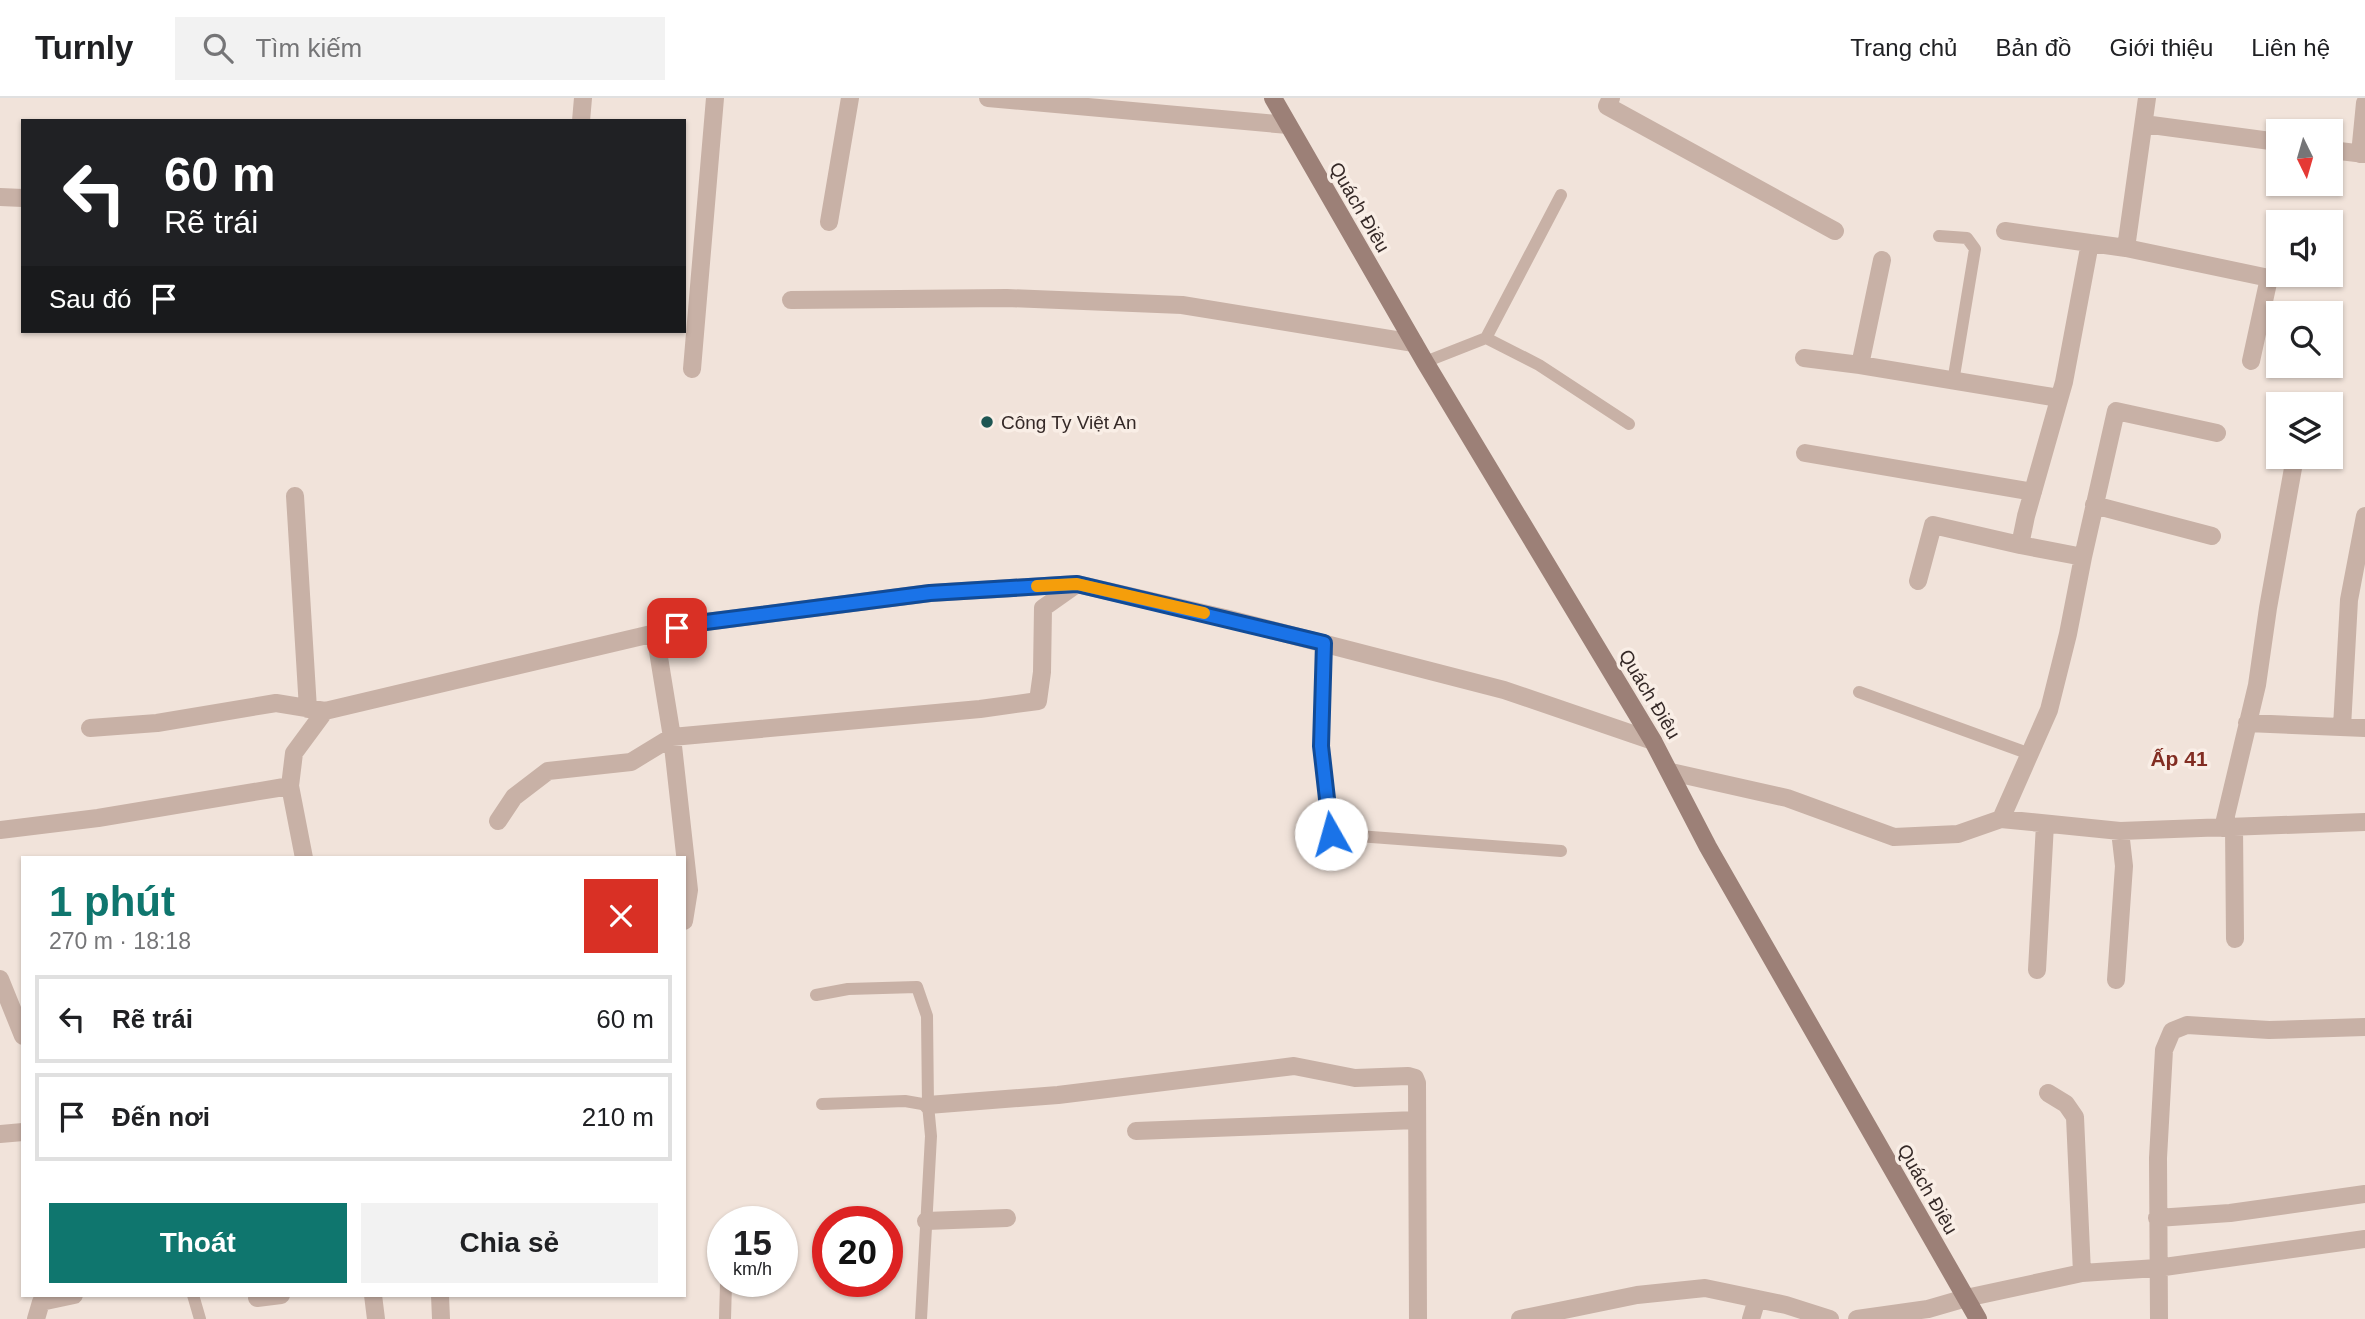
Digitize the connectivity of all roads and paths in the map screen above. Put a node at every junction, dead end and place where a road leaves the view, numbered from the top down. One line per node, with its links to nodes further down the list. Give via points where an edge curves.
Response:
1 (583, 98): 9 (street)
2 (715, 98): 32 (street)
3 (850, 98): 18 (street)
4 (988, 98): 11 (street)
5 (1273, 98): 11 (main road, Quách Điêu)
6 (1611, 98): 19 (street, via 1607,106)
7 (2147, 98): 10 (street)
8 (2365, 103): 14 (street)
9 (581, 119)
10 (2144, 124): 12 (street); 23 (street)
11 (1288, 125): 27 (main road, Quách Điêu)
12 (2266, 140)
13 (2343, 152): 14 (street)
14 (2363, 154)
15 (1561, 195): 26 (lane)
16 (0, 197): 17 (street)
17 (21, 198)
18 (829, 222)
19 (1835, 231)
20 (2005, 231): 22 (street)
21 (1938, 236): 33 (lane, via 1967,238 1975,249)
22 (2090, 243): 23 (street); 34 (street)
23 (2126, 248): 29 (street, via 2269,278)
24 (1882, 260): 31 (street)
25 (790, 300): 27 (street, via 1007,298 1182,304)
26 (1486, 338): 30 (lane); 35 (lane, via 1539,365)
27 (1414, 343): 30 (main road, Quách Điêu)
28 (1804, 358): 31 (street)
29 (2251, 361)
30 (1425, 362): 57 (main road, Quách Điêu)
31 (1860, 365): 33 (street)
32 (692, 369)
33 (1953, 382): 34 (street)
34 (2059, 398): 39 (street)
35 (1629, 424)
36 (2217, 433): 41 (street, via 2116,411)
37 (1805, 453): 39 (street)
38 (2293, 469): 52 (street)
39 (2032, 492): 44 (street)
40 (295, 496): 51 (street)
41 (2094, 505): 43 (street); 45 (street)
42 (2365, 516): 53 (street, via 2349,600)
43 (2212, 536)
44 (2020, 545): 45 (street); 46 (street, via 1933,525)
45 (2083, 558): 58 (street, via 2049,710)
46 (1918, 581)
47 (1077, 584): 48 (street, via 930,593 698,623); 49 (street); 56 (street, via 1043,608 1038,701)
48 (655, 633): 51 (street); 56 (street)
49 (1324, 643): 57 (street, via 1504,690); 68 (lane, via 1321,746 1331,834)
50 (1859, 692): 58 (lane)
51 (316, 710): 54 (street, via 276,703 157,723); 60 (street, via 294,753)
52 (2247, 723): 53 (street); 65 (street)
53 (2342, 727): 55 (street)
54 (90, 728)
55 (2365, 728)
56 (673, 737): 62 (street, via 631,762 548,771 514,797); 70 (street)
57 (1653, 741): 59 (main road, Quách Điêu)
58 (2030, 754): 61 (street)
59 (1671, 772): 61 (street, via 1787,797 1894,836 1958,834); 101 (main road, Quách Điêu, via 1708,847)
60 (290, 786): 66 (street); 69 (street)
61 (2001, 819): 64 (street)
62 (498, 821)
63 (2365, 822): 65 (street)
64 (2045, 824): 67 (street); 74 (street)
65 (2229, 828): 67 (street); 73 (street)
66 (0, 830)
67 (2120, 831): 76 (street, via 2124,866)
68 (1562, 851)
69 (304, 856)
70 (685, 856)
71 (686, 861): 72 (street)
72 (686, 909)
73 (2235, 939)
74 (2037, 970)
75 (0, 979): 79 (street)
76 (2116, 980)
77 (816, 995): 82 (lane, via 917,987 928,1016)
78 (2365, 1027): 89 (street, via 2269,1030 2187,1025 2172,1031 2164,1050)
79 (21, 1031)
80 (2048, 1093): 93 (street, via 2076,1117)
81 (822, 1104): 82 (lane, via 905,1101)
82 (928, 1105): 83 (street, via 1058,1095 1294,1066 1354,1078 1415,1078); 90 (lane, via 932,1136)
83 (1416, 1120): 84 (street); 109 (street)
84 (1136, 1131)
85 (21, 1132): 86 (street)
86 (0, 1134)
87 (2365, 1194): 89 (street)
88 (1007, 1218): 90 (street)
89 (2157, 1218): 92 (street)
90 (926, 1221): 108 (lane)
91 (2365, 1239): 92 (street)
92 (2157, 1268): 93 (street); 115 (street)
93 (2082, 1273): 101 (street)
94 (67, 1297): 103 (street)
95 (194, 1297): 104 (lane)
96 (265, 1297): 100 (street)
97 (373, 1297): 105 (street)
98 (440, 1297): 106 (street)
99 (726, 1297): 107 (lane)
100 (257, 1298)
101 (1966, 1298): 113 (street, via 1928,1309); 114 (main road, Quách Điêu)
102 (1757, 1299): 110 (street, via 1705,1287 1637,1295); 111 (street); 112 (street)
103 (39, 1305)
104 (200, 1319)
105 (376, 1319)
106 (441, 1319)
107 (725, 1319)
108 (921, 1319)
109 (1418, 1319)
110 (1520, 1319)
111 (1751, 1319)
112 (1830, 1319)
113 (1857, 1319)
114 (1978, 1319)
115 (2159, 1319)

